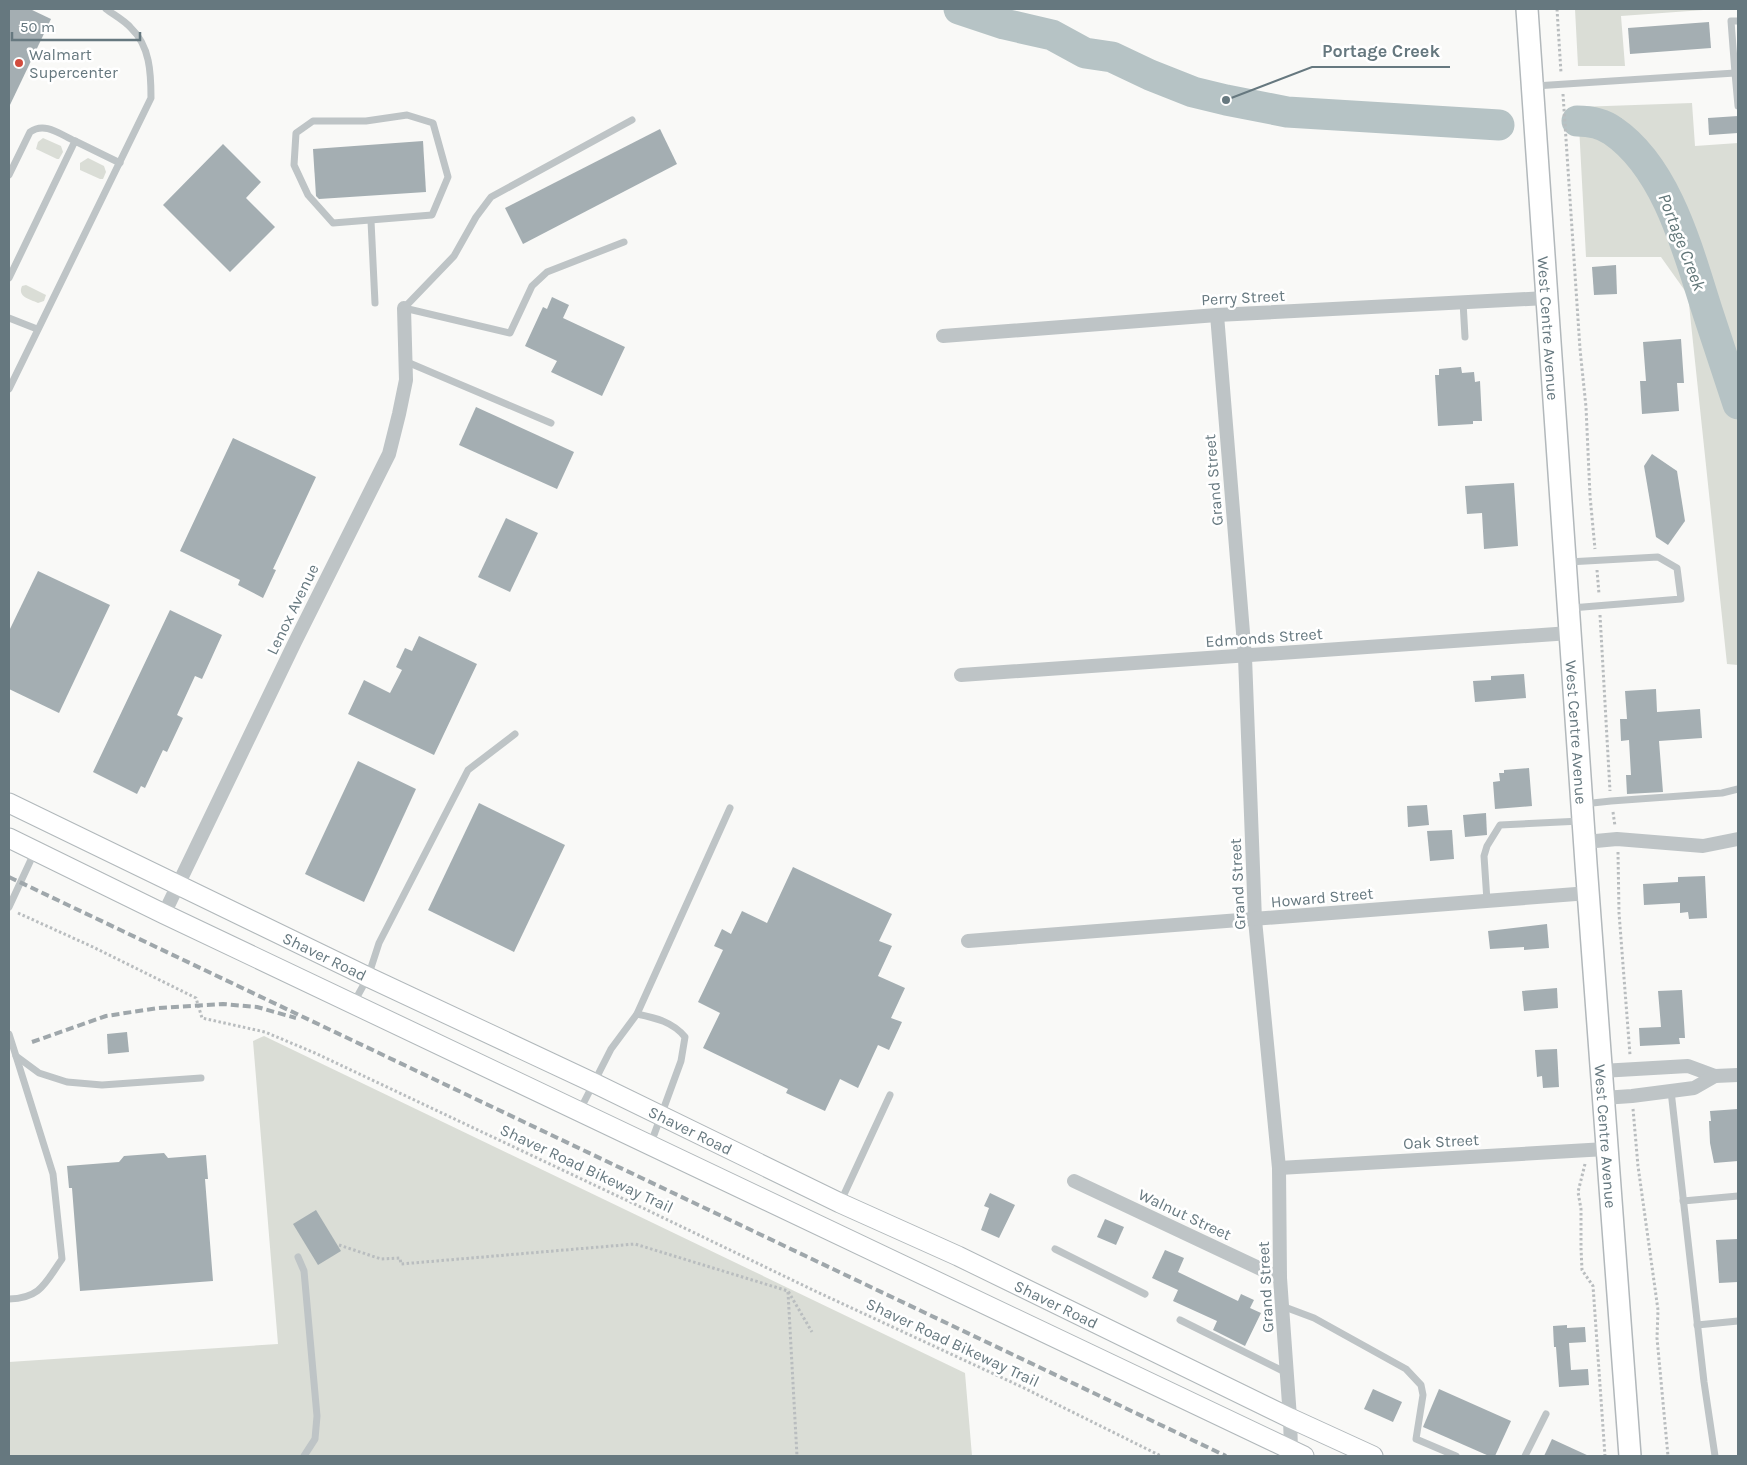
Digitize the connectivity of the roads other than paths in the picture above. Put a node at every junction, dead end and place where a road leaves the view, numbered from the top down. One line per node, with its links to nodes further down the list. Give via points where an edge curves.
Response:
1 (106, 9): 10 (lane, via 131,28 144,45 151,73 151,98)
2 (1527, 9): 6 (main road, West Centre Avenue)
3 (1738, 21): 4 (lane, via 1731,21)
4 (1736, 64): 5 (lane)
5 (1735, 73): 6 (lane); 7 (lane)
6 (1532, 86): 15 (main road, West Centre Avenue)
7 (1738, 106)
8 (632, 120): 18 (lane, via 491,197 476,216 454,256)
9 (75, 141): 10 (lane); 11 (lane, via 45,127 36,128 30,132); 14 (lane)
10 (120, 163): 21 (lane)
11 (9, 175)
12 (371, 221): 12 (lane, via 432,215 448,177 433,123 407,115 366,121 313,121 296,133 294,165 308,195 333,223); 17 (lane)
13 (624, 242): 18 (lane, via 547,272 532,286 510,333)
14 (9, 278)
15 (1546, 298): 16 (street, Perry Street); 27 (main road, West Centre Avenue)
16 (1463, 302): 19 (street, Perry Street); 23 (lane)
17 (375, 303)
18 (404, 308): 24 (street, Lenox Avenue)
19 (1217, 315): 22 (street, Perry Street); 30 (street, Grand Street)
20 (9, 318): 21 (lane)
21 (37, 329): 25 (lane)
22 (943, 336)
23 (1464, 338)
24 (406, 362): 26 (lane); 40 (street, Lenox Avenue, via 406,380 388,454)
25 (9, 389)
26 (551, 422)
27 (1565, 563): 28 (main road, West Centre Avenue); 28 (lane, via 1658,557 1677,568 1681,599)
28 (1568, 608): 29 (main road, West Centre Avenue)
29 (1570, 633): 30 (street, Edmonds Street); 36 (main road, West Centre Avenue)
30 (1245, 657): 31 (street, Edmonds Street); 45 (street, Grand Street)
31 (961, 675)
32 (515, 734): 47 (lane, via 468,770 379,943)
33 (1738, 789): 36 (lane, via 1611,801)
34 (9, 803): 40 (main road, Shaver Road)
35 (730, 808): 49 (lane)
36 (1584, 822): 38 (street, via 1617,840 1702,846); 41 (main road, West Centre Avenue); 42 (lane, via 1500,826 1484,856)
37 (9, 838): 39 (main road, Shaver Road)
38 (1738, 839)
39 (35, 850): 43 (lane); 44 (main road, Shaver Road)
40 (179, 884): 44 (street, Lenox Avenue); 47 (main road, Shaver Road)
41 (1589, 893): 42 (street, Howard Street); 52 (main road, West Centre Avenue)
42 (1487, 901): 45 (street, Howard Street)
43 (9, 907)
44 (164, 914): 48 (main road, Shaver Road)
45 (1255, 920): 46 (street, Howard Street); 64 (street, Grand Street)
46 (968, 940)
47 (368, 977): 48 (lane); 56 (main road, Shaver Road)
48 (353, 1004): 60 (main road, Shaver Road)
49 (637, 1014): 56 (lane, via 611,1049); 61 (lane, via 657,1018 678,1029 685,1037 681,1061)
50 (9, 1034): 51 (lane)
51 (16, 1056): 55 (lane, via 39,1073 67,1082 102,1085); 73 (lane, via 53,1174 62,1260 39,1292)
52 (1601, 1071): 54 (street, via 1688,1066); 59 (main road, West Centre Avenue)
53 (1738, 1075): 54 (street)
54 (1715, 1076): 57 (street, via 1694,1088)
55 (201, 1078)
56 (594, 1083): 60 (lane); 61 (main road, Shaver Road)
57 (1671, 1091): 59 (street); 67 (lane)
58 (890, 1095): 68 (lane)
59 (1603, 1098): 63 (main road, West Centre Avenue)
60 (578, 1112): 62 (main road, Shaver Road)
61 (661, 1116): 62 (lane); 68 (main road, Shaver Road)
62 (650, 1146): 81 (main road, Shaver Road)
63 (1606, 1149): 64 (street, Oak Street); 86 (main road, West Centre Avenue)
64 (1279, 1168): 71 (street, Grand Street)
65 (1074, 1181): 71 (street, Walnut Street)
66 (1738, 1196): 67 (lane)
67 (1683, 1201): 77 (lane)
68 (840, 1203): 80 (main road, Shaver Road, via 958,1256)
69 (1055, 1249): 72 (lane)
70 (298, 1257): 82 (lane, via 304,1271 317,1416 315,1439)
71 (1280, 1278): 74 (street, Grand Street)
72 (1145, 1294)
73 (9, 1299)
74 (1282, 1306): 78 (street, Grand Street); 84 (lane, via 1314,1318 1406,1369 1422,1385 1416,1439)
75 (1180, 1320): 78 (lane)
76 (1738, 1321): 77 (lane)
77 (1697, 1325): 87 (lane)
78 (1287, 1373): 80 (street, Grand Street)
79 (1546, 1414): 85 (lane)
80 (1290, 1418): 81 (street, Grand Street); 83 (main road, Shaver Road)
81 (1297, 1453)
82 (304, 1456)
83 (1373, 1456)
84 (1456, 1456)
85 (1526, 1456)
86 (1630, 1456)
87 (1715, 1456)

